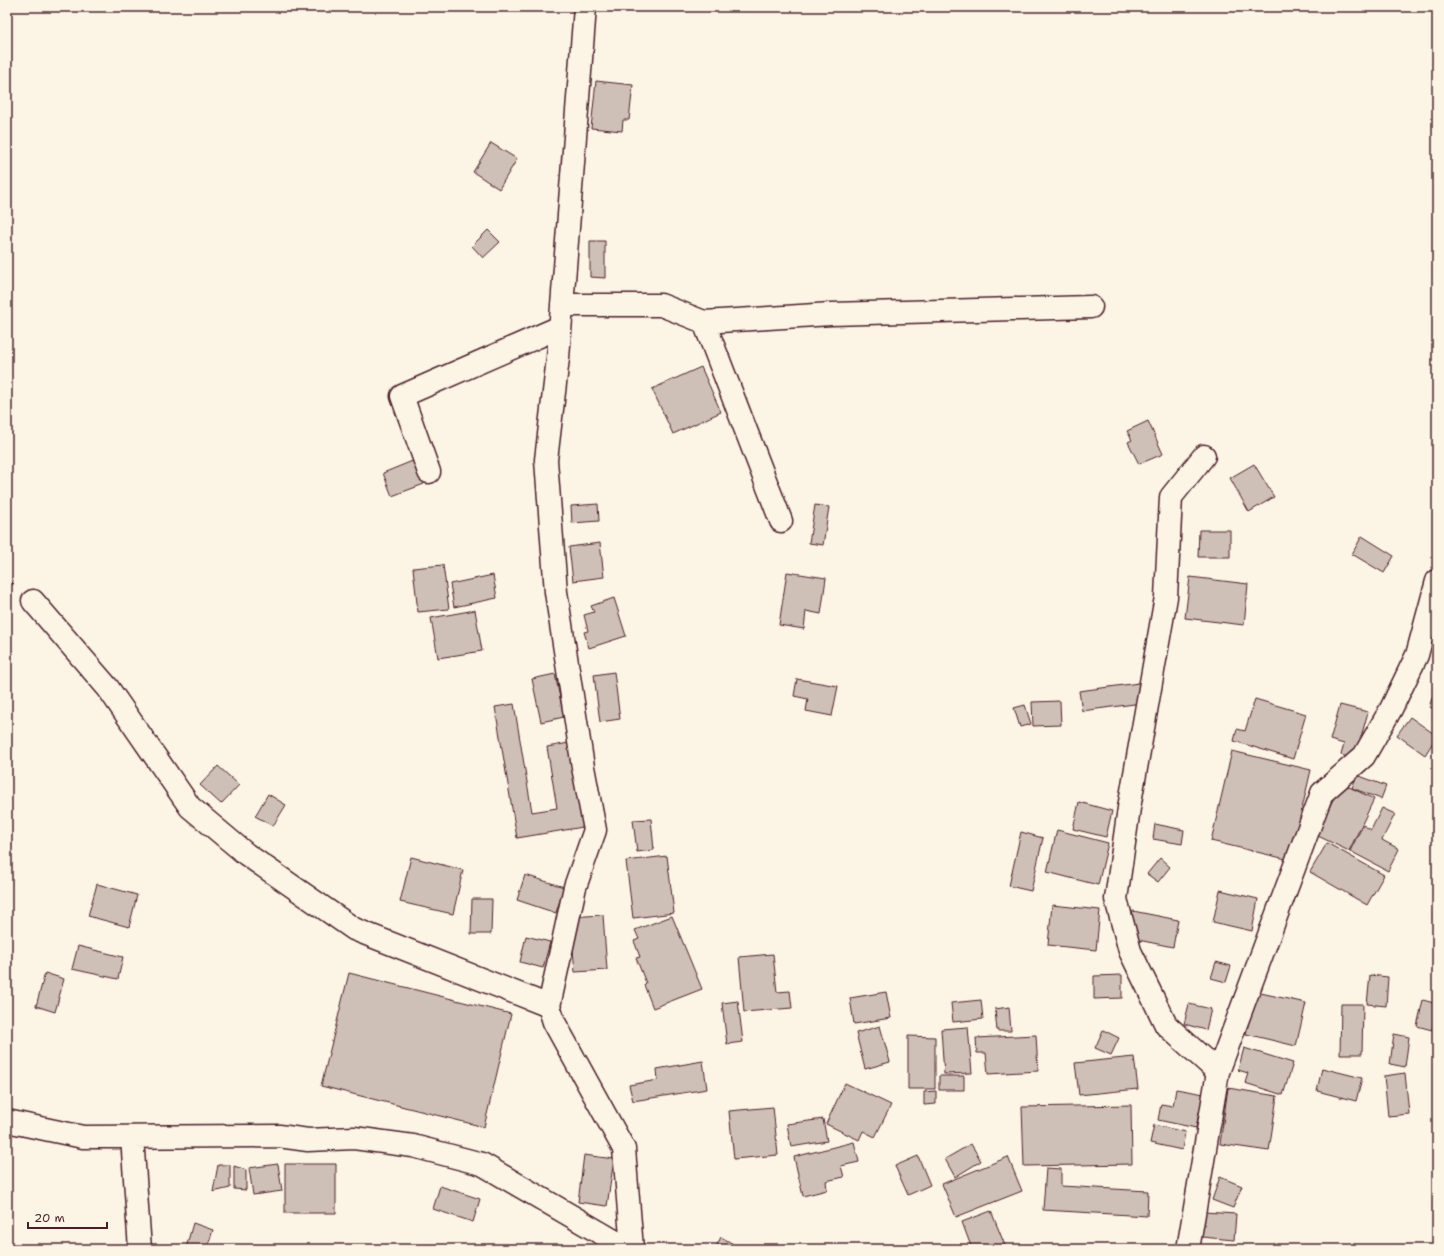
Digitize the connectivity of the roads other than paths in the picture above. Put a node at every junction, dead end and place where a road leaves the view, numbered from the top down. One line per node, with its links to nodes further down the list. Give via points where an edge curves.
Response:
1 (584, 7): 2 (street)
2 (562, 305): 4 (street, via 661,305); 5 (street)
3 (1091, 308): 4 (street, via 831,314)
4 (704, 322): 8 (street)
5 (560, 327): 7 (street, via 402,396); 11 (street, via 546,460 556,592 595,830 575,887)
6 (1204, 456): 12 (street, via 1171,497 1166,597 1129,808 1116,899 1130,951 1166,1025)
7 (429, 472)
8 (781, 521)
9 (1437, 581): 12 (street, via 1417,654 1391,709 1364,756 1322,793)
10 (33, 602): 11 (street, via 108,688 190,807 246,854 354,928)
11 (549, 1006): 17 (street, via 554,1022 624,1149)
12 (1218, 1072): 18 (street)
13 (7, 1121): 14 (street, via 83,1137)
14 (132, 1137): 15 (street); 16 (street, via 279,1136 308,1140 354,1138 413,1146 482,1164)
15 (140, 1249)
16 (628, 1249)
17 (632, 1249)
18 (1188, 1249)

